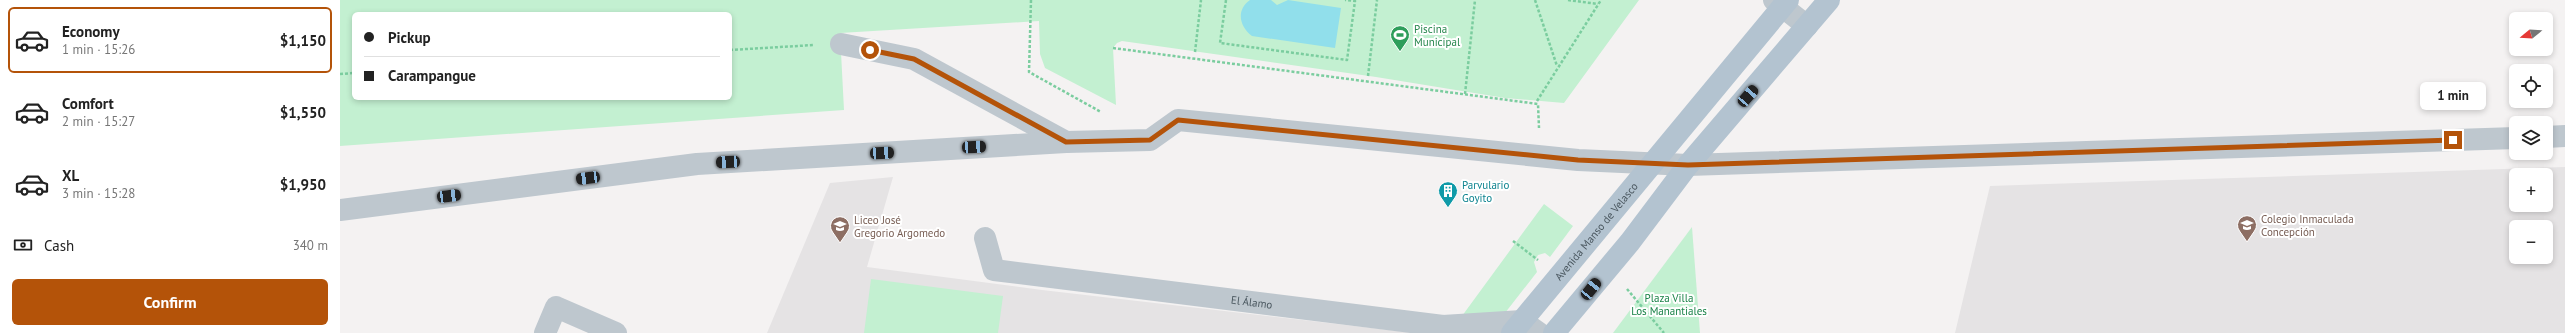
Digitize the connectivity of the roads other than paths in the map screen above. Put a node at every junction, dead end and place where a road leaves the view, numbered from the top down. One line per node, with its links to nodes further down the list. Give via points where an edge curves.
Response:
1 (1829, 0): 3 (main road)
2 (1781, 2): 3 (street); 9 (main road, Avenida Manso de Velasco)
3 (1807, 26): 10 (main road)
4 (841, 44): 8 (street, via 914,59)
5 (2565, 136): 6 (street)
6 (2553, 137)
7 (2509, 138): 10 (street)
8 (1066, 142): 9 (street, via 1150,140 1178,120 1540,157); 11 (street, via 697,164)
9 (1650, 165): 10 (street); 13 (main road, Avenida Manso de Velasco)
10 (1688, 165): 16 (main road, via 1630,242)
11 (340, 210)
12 (985, 238): 13 (street, El Álamo, via 994,270 1443,326)
13 (1524, 329)
14 (545, 333): 15 (street, via 556,307)
15 (616, 333)
16 (1554, 333)

